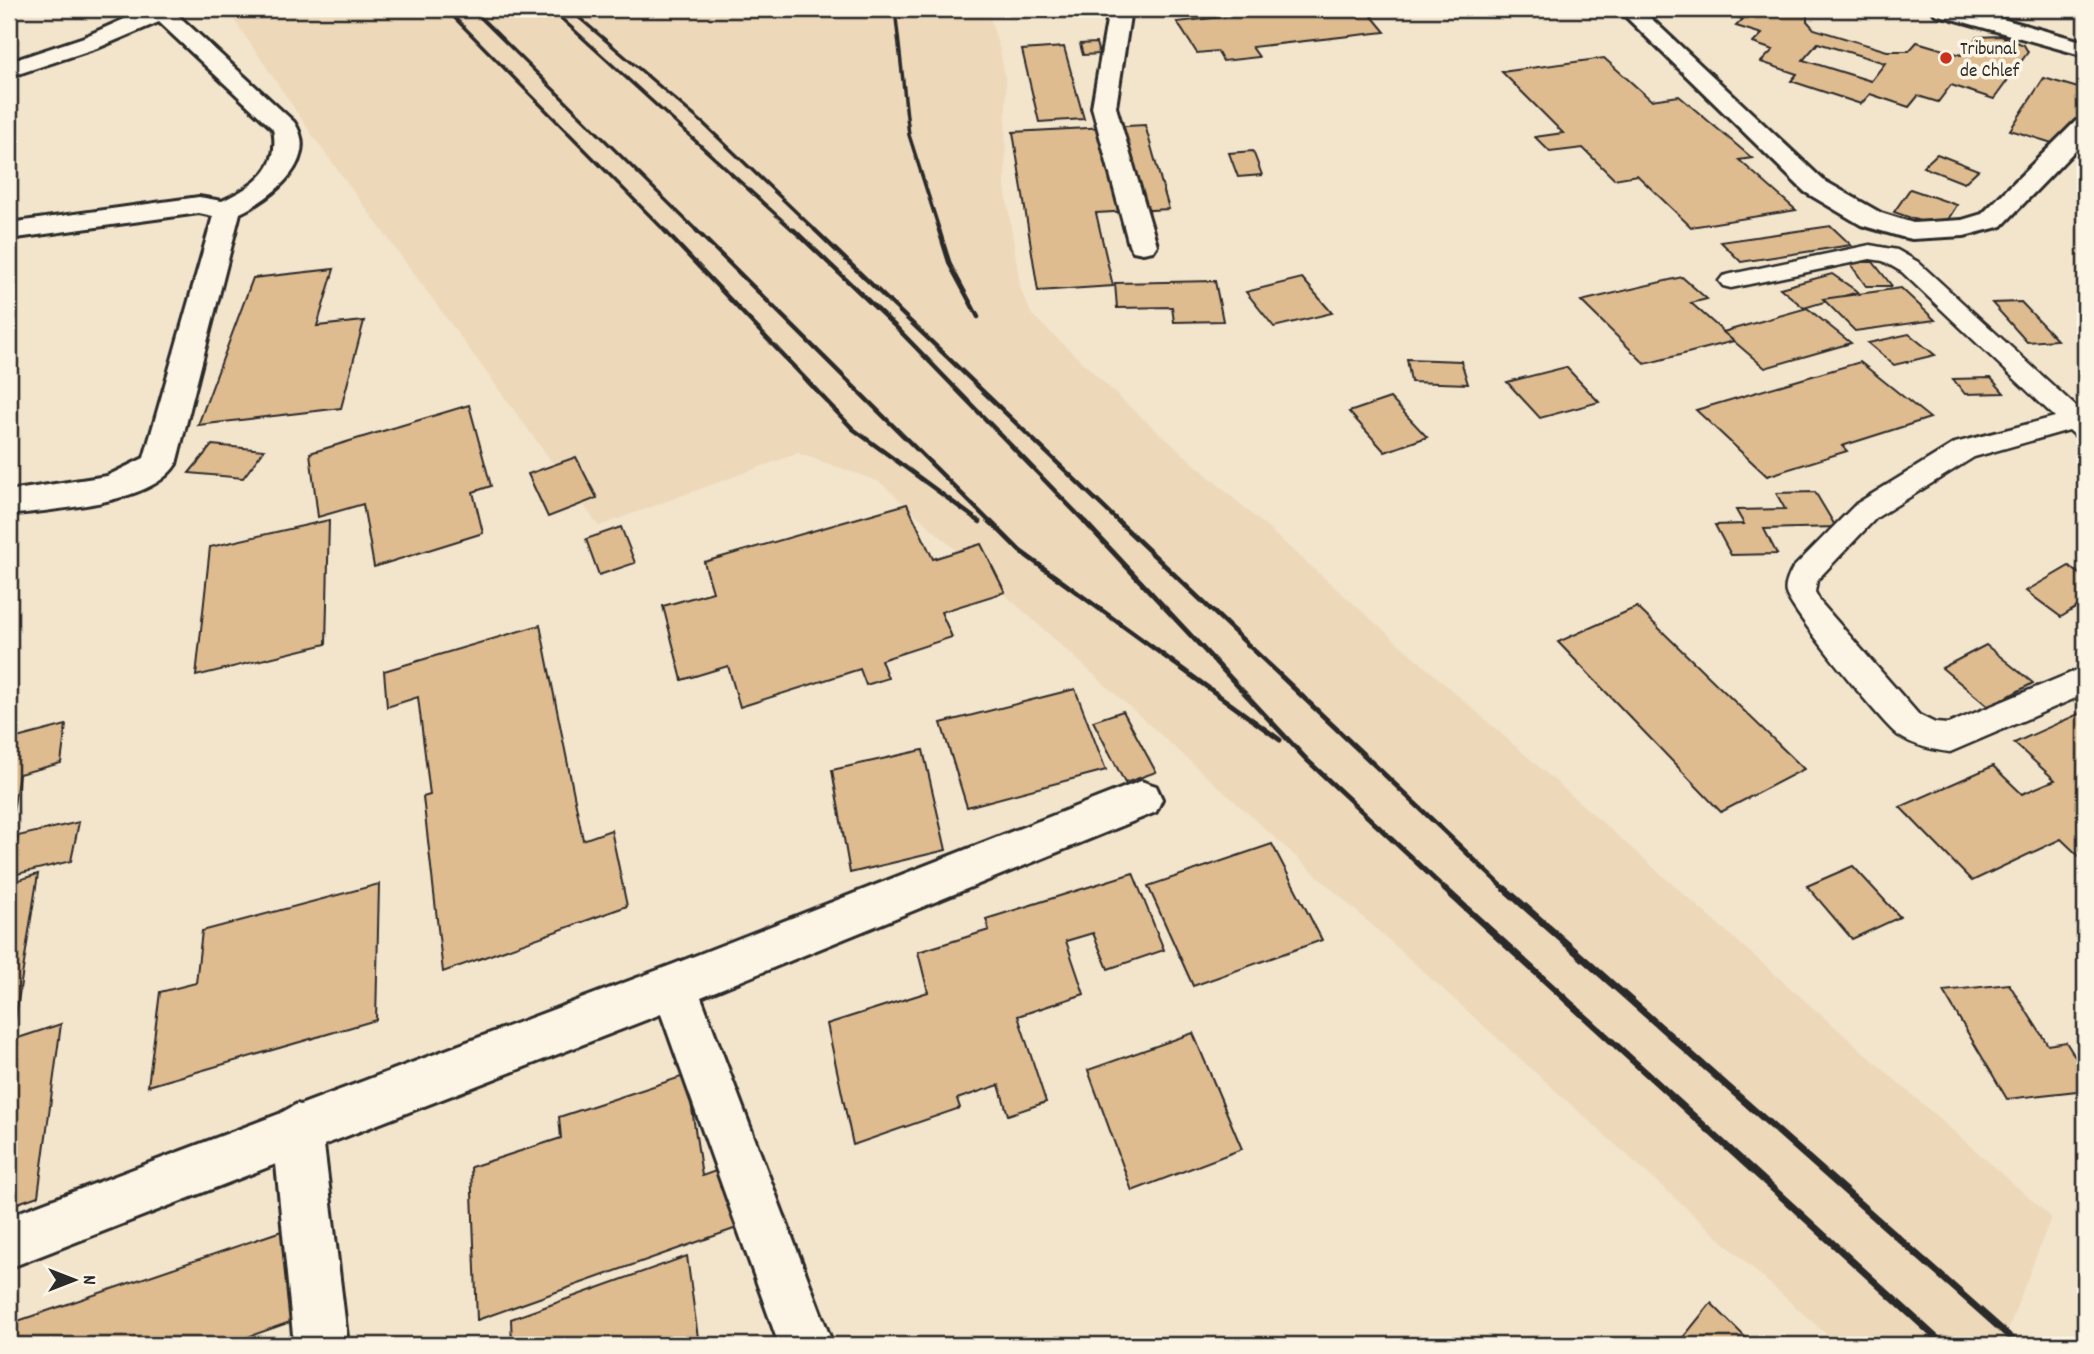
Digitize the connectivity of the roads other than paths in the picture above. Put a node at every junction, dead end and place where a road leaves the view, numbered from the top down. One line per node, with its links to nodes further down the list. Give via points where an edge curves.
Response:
1 (1120, 9): 12 (street, via 1104,107)
2 (1629, 9): 9 (street, via 1814,186 1871,219 1912,231 1965,228 1992,220)
3 (1944, 9): 7 (street)
4 (1985, 9): 6 (street)
5 (160, 10): 8 (street, via 92,42); 10 (street, via 285,127 288,150 276,174 264,188)
6 (2085, 38)
7 (2085, 49)
8 (9, 70)
9 (2085, 125)
10 (225, 210): 11 (street, via 199,205); 15 (street, via 228,216 159,464 124,484)
11 (9, 231)
12 (1143, 245)
13 (1731, 281): 14 (lane, via 1870,252 1889,255 1910,267)
14 (2080, 425): 16 (lane, via 1965,450 1867,511 1803,576 1800,592 1810,611 1908,725 1931,736 1950,738)
15 (9, 503)
16 (2085, 680)
17 (1141, 799): 18 (street)
18 (674, 985): 19 (street); 22 (street)
19 (296, 1129): 20 (street); 21 (street)
20 (9, 1242)
21 (321, 1345)
22 (806, 1345)

